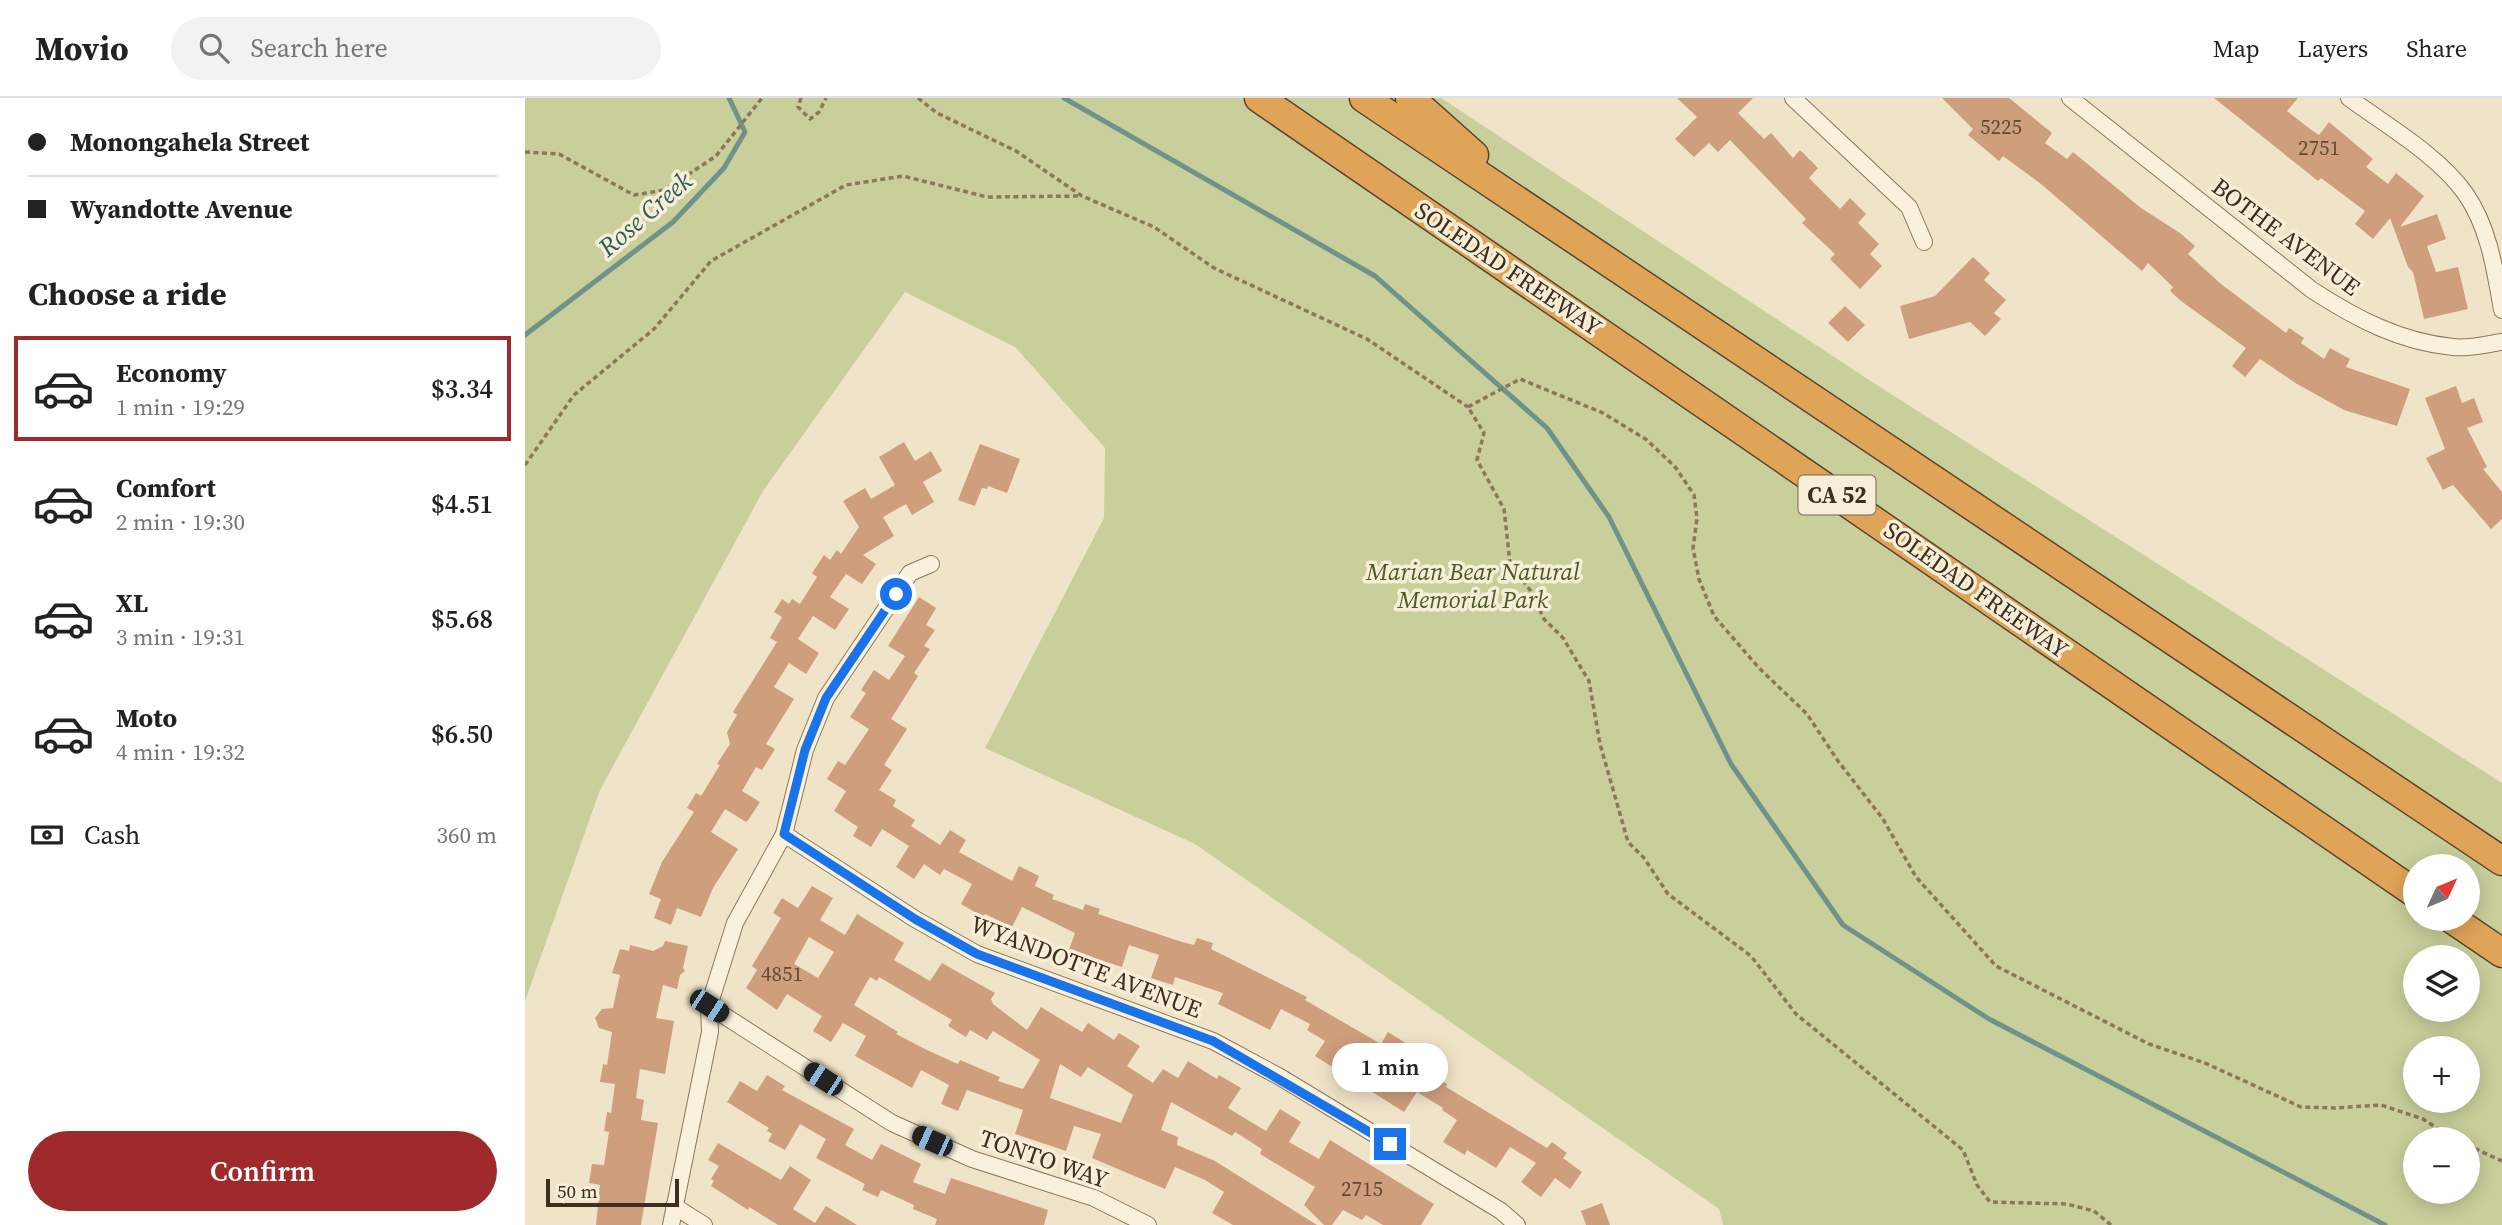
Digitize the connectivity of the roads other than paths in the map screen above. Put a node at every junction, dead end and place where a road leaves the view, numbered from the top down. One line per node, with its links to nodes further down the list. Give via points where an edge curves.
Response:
1 (1259, 98): 14 (highway, SOLEDAD FREEWAY / CA 52)
2 (1364, 98): 7 (highway)
3 (1410, 98): 7 (highway)
4 (1793, 98): 8 (street, via 1909,207)
5 (2070, 98): 10 (street, BOTHE AVENUE, via 2312,290 2351,315 2400,337 2455,348)
6 (2349, 98): 9 (street, via 2442,168 2465,193 2493,259)
7 (1523, 204): 13 (highway, CA 52)
8 (1924, 242)
9 (2502, 310)
10 (2502, 342)
11 (930, 564): 12 (street, via 910,573 826,698 805,750)
12 (784, 834): 17 (street, via 735,923); 22 (street, WYANDOTTE AVENUE, via 977,954 1213,1041 1280,1077)
13 (2502, 861)
14 (2403, 885)
15 (2470, 931): 16 (highway)
16 (2502, 953)
17 (709, 1006): 18 (street, via 710,1032); 21 (street, TONTO WAY, via 892,1123 972,1159 1094,1198)
18 (674, 1206): 19 (street); 20 (street)
19 (671, 1225)
20 (704, 1225)
21 (1148, 1225)
22 (1517, 1225)

